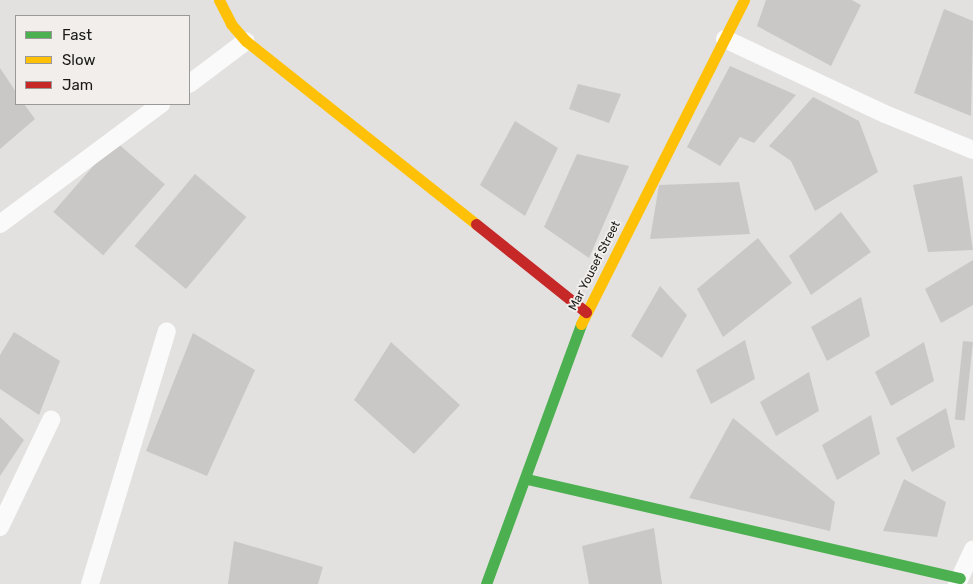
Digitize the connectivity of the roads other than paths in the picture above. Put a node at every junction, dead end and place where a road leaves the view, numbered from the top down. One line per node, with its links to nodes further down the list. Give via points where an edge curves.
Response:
1 (219, 0): 4 (street, via 231,24)
2 (744, 0): 3 (street, Mar Yousef Street)
3 (725, 38): 7 (street, via 885,114); 9 (street, Mar Yousef Street)
4 (246, 41): 5 (street); 9 (street)
5 (190, 83)
6 (161, 105): 8 (street)
7 (973, 150)
8 (0, 224)
9 (586, 312): 12 (street, Mar Yousef Street)
10 (167, 331): 16 (street)
11 (51, 420): 13 (street)
12 (527, 478): 15 (street); 17 (street, Mar Yousef Street)
13 (0, 527)
14 (973, 550): 15 (street)
15 (958, 581)
16 (90, 584)
17 (486, 584)

